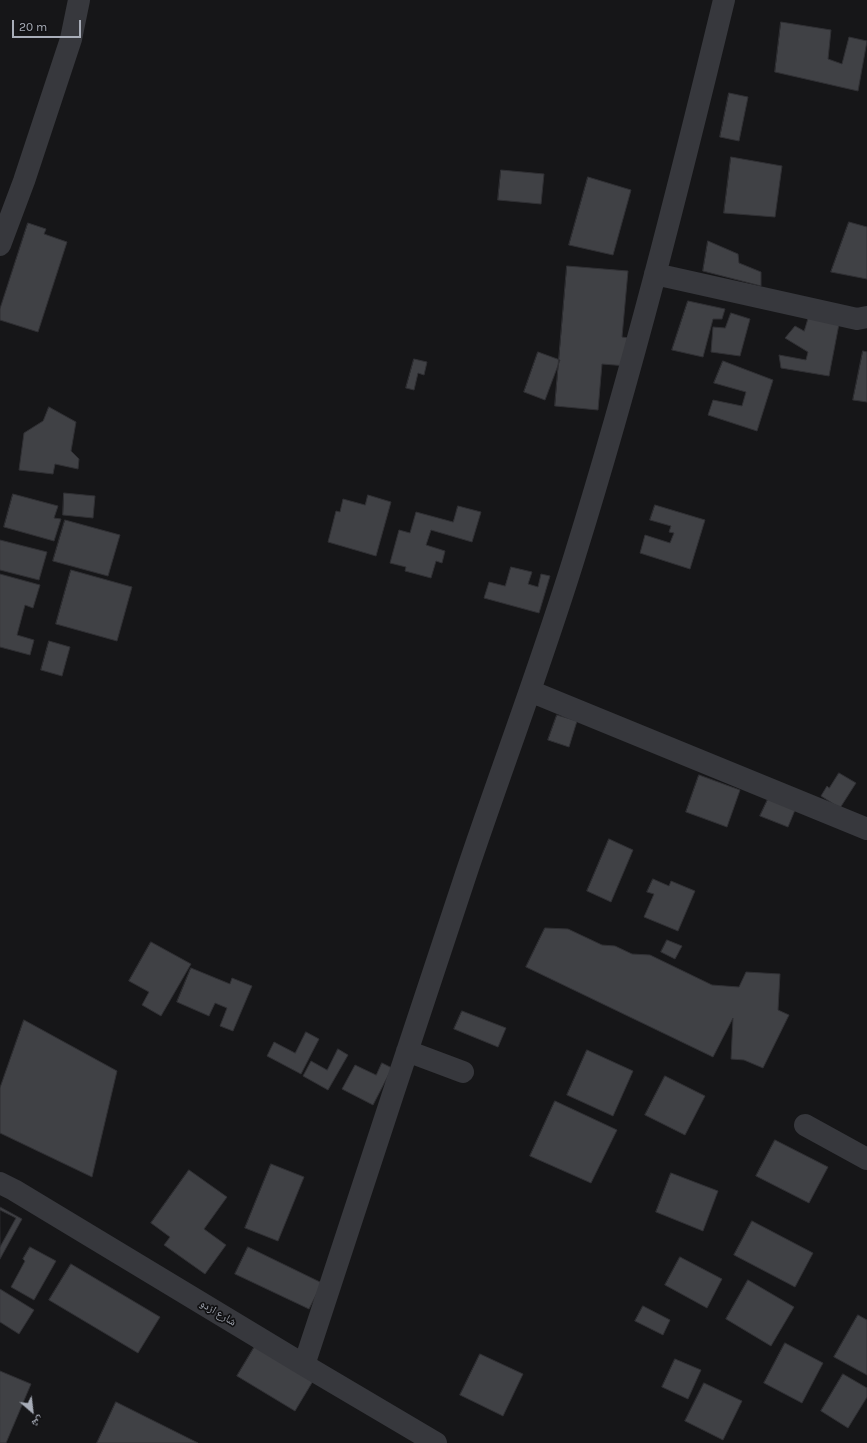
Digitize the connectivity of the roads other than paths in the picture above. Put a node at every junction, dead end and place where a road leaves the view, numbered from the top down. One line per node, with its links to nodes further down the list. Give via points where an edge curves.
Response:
1 (79, 0): 3 (street, via 68,46 24,181)
2 (724, 0): 4 (street)
3 (0, 245)
4 (655, 274): 5 (street, via 857,319); 6 (street, via 620,407 577,550)
5 (867, 317)
6 (530, 691): 7 (street); 8 (street, via 466,872)
7 (867, 829)
8 (407, 1051): 9 (street); 13 (street)
9 (463, 1072)
10 (805, 1125): 11 (street)
11 (867, 1159)
12 (0, 1183): 13 (street, شارع ازدو)
13 (304, 1365): 14 (street, شارع ازدو)
14 (436, 1443)

